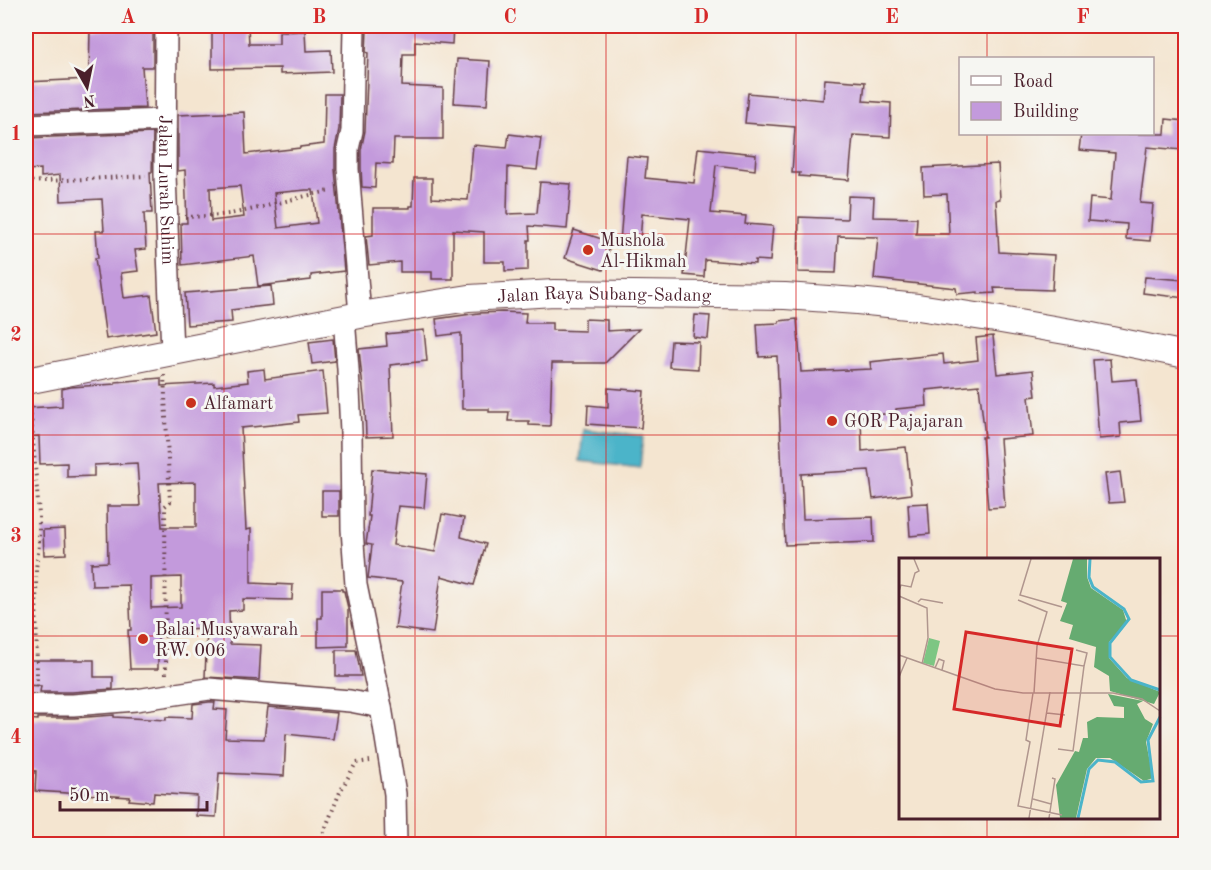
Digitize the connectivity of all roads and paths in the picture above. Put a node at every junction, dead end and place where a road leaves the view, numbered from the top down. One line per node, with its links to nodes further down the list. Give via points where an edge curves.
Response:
1 (166, 26): 3 (street, Jalan Lurah Suhim)
2 (354, 26): 7 (street)
3 (165, 120): 4 (street); 5 (street, Jalan Lurah Suhim)
4 (26, 125)
5 (165, 175): 6 (path); 8 (street, Jalan Lurah Suhim)
6 (26, 182)
7 (349, 189): 8 (path, via 239,213); 9 (street)
8 (166, 218): 10 (street, Jalan Lurah Suhim)
9 (352, 316): 10 (main road, Jalan Raya Subang-Sadang); 11 (main road, Jalan Raya Subang-Sadang, via 469,298 554,293 784,296 918,307); 15 (street, via 348,369 356,585)
10 (167, 353): 12 (main road, Jalan Raya Subang-Sadang); 13 (path, via 170,502 165,506)
11 (1185, 355)
12 (27, 381): 14 (path, via 39,515)
13 (164, 695): 14 (street, via 115,702); 15 (street, via 209,688)
14 (31, 705)
15 (381, 707): 16 (street)
16 (389, 760): 17 (path, via 356,763); 18 (street, via 395,794)
17 (319, 844)
18 (396, 844)

